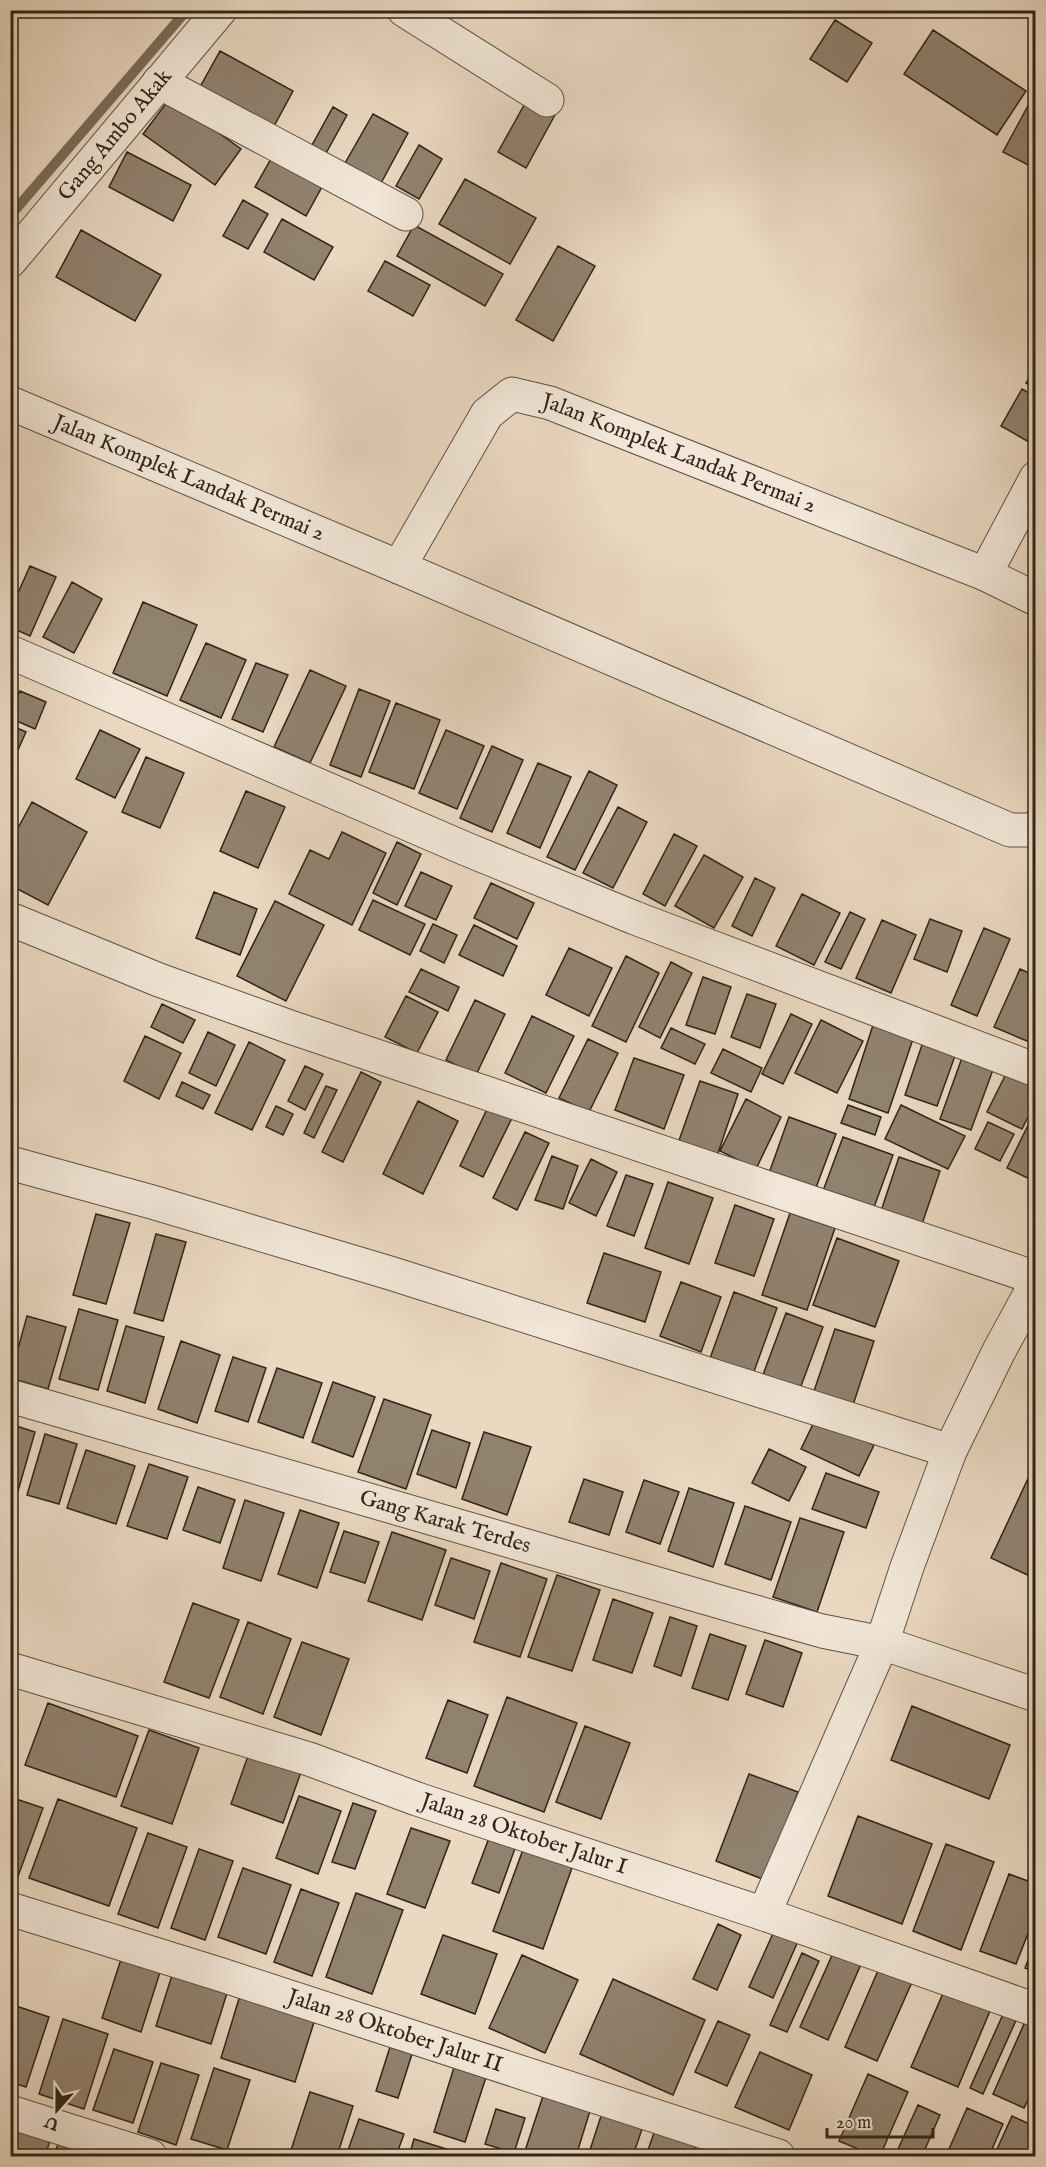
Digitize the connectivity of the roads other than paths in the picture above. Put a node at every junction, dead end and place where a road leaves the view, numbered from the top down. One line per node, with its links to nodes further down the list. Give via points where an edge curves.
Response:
1 (220, 10): 3 (street, Gang Ambo Akak)
2 (404, 10): 4 (street)
3 (159, 82): 5 (street); 6 (street, Gang Ambo Akak)
4 (547, 100)
5 (406, 214)
6 (10, 261)
7 (10, 404): 9 (street, Jalan Komplek Landak Permai 2)
8 (1035, 478): 10 (street)
9 (399, 567): 10 (street, Jalan Komplek Landak Permai 2, via 487,414 512,394 550,403); 13 (street, Jalan Komplek Landak Permai 2, via 1010,830)
10 (985, 574): 11 (street, Jalan Komplek Landak Permai 2)
11 (1035, 599)
12 (10, 652): 15 (street, via 635,918)
13 (1035, 827)
14 (10, 920): 17 (street, via 290,1027)
15 (1035, 1070)
16 (10, 1162): 20 (street, via 390,1273)
17 (1035, 1278)
18 (1035, 1283): 20 (street)
19 (10, 1396): 21 (street, Gang Karak Terdes, via 822,1631)
20 (950, 1451): 21 (street)
21 (882, 1643): 23 (street, Gang Karak Terdes); 25 (street)
22 (10, 1669): 25 (street, Jalan 28 Oktober Jalur I, via 309,1759 417,1799)
23 (1035, 1695)
24 (10, 1909): 29 (street, Jalan 28 Oktober Jalur II)
25 (764, 1914): 26 (street, Jalan 28 Oktober Jalur I)
26 (1035, 2010)
27 (10, 2112): 28 (street)
28 (150, 2157)
29 (778, 2157)

